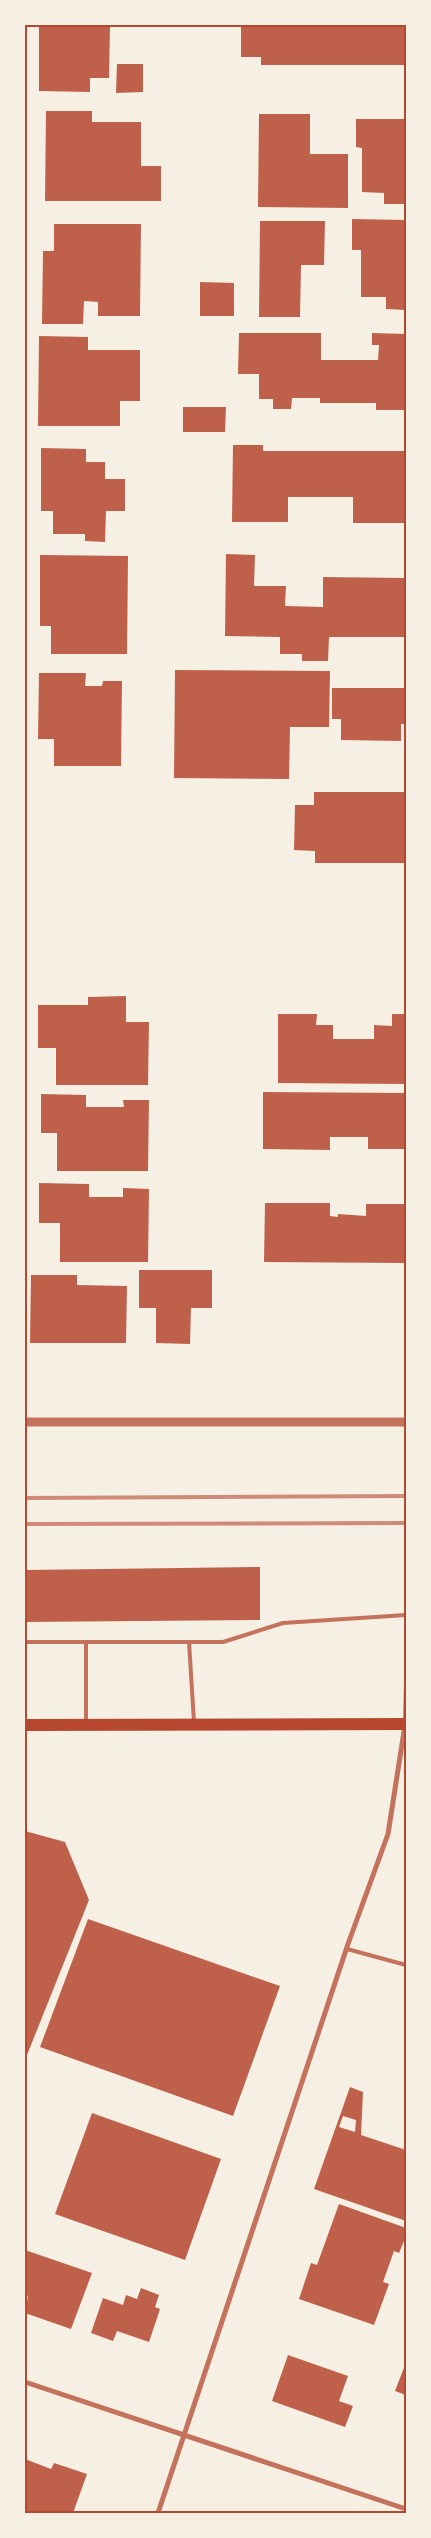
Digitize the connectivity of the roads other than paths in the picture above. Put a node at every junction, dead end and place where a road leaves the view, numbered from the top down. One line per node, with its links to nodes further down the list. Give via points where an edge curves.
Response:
1 (25, 1422): 2 (street)
2 (406, 1422)
3 (406, 1615): 6 (lane, via 283,1623 223,1642)
4 (25, 1642): 5 (lane)
5 (86, 1642): 6 (lane); 9 (lane)
6 (190, 1642): 10 (lane)
7 (406, 1680): 8 (lane)
8 (405, 1724): 10 (main road); 12 (street, via 388,1834)
9 (86, 1725): 10 (main road); 11 (main road)
10 (194, 1725)
11 (25, 1726)
12 (347, 1949): 13 (lane); 15 (street)
13 (406, 1965)
14 (25, 2382): 15 (street)
15 (184, 2437): 16 (street); 17 (street)
16 (406, 2509)
17 (158, 2513)

